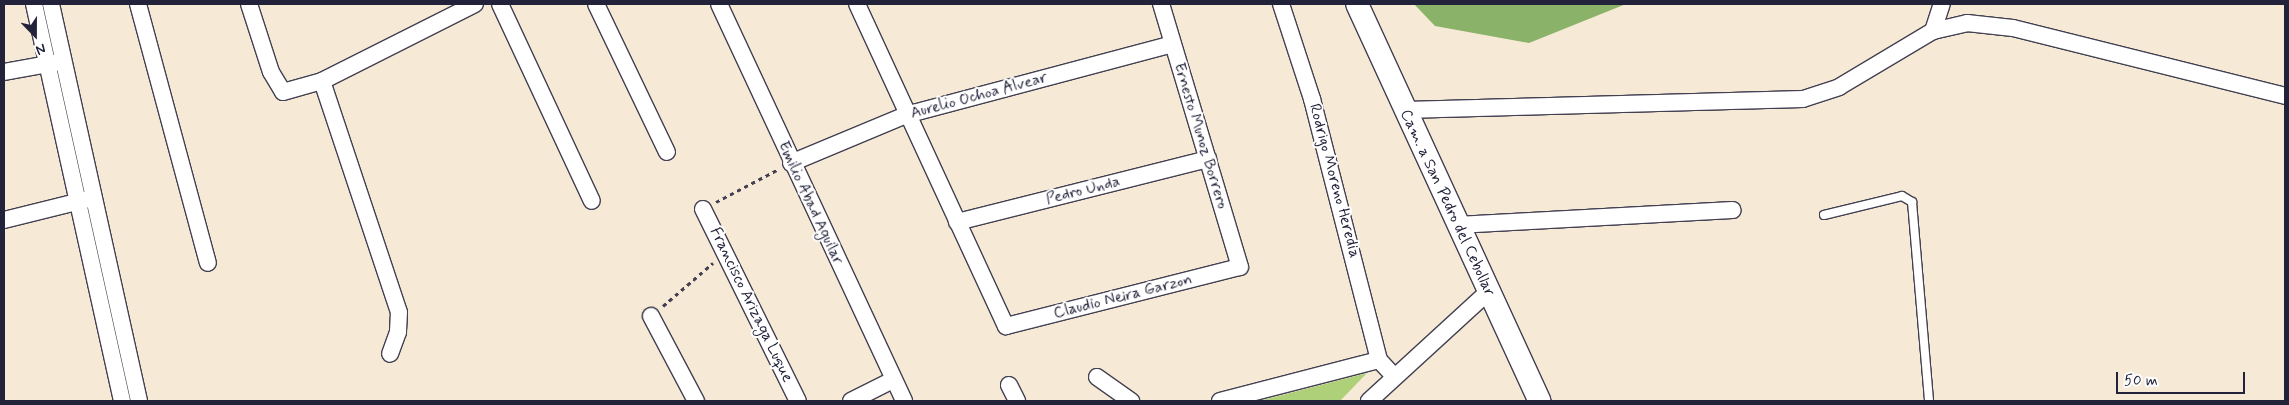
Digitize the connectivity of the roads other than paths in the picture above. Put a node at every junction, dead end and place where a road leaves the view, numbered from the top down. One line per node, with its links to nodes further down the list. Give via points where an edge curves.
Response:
1 (34, 4): 16 (street)
2 (51, 4): 16 (street)
3 (138, 4): 34 (street)
4 (249, 4): 18 (street, via 271,72 283,92)
5 (475, 4): 18 (street)
6 (500, 4): 26 (street)
7 (596, 4): 22 (street)
8 (719, 4): 24 (street, Emilio Abad Aguilar)
9 (857, 4): 21 (street)
10 (1161, 4): 15 (street, Ernesto Munoz Borrero)
11 (1281, 4): 39 (street, Rodrigo Moreno Heredia, via 1315,108)
12 (1357, 4): 20 (street, Cam. a San Pedro del Cebollar)
13 (1942, 4): 14 (street)
14 (1933, 31): 19 (street, via 1967,23 2013,28); 20 (street, via 1839,87 1803,99)
15 (1172, 44): 21 (street, Aurelio Ochoa Alvear); 23 (street, Ernesto Munoz Borrero)
16 (56, 63): 17 (street); 25 (street); 27 (street)
17 (4, 72)
18 (322, 81): 38 (street, via 399,312 398,332)
19 (2285, 96)
20 (1405, 110): 33 (street, Cam. a San Pedro del Cebollar)
21 (906, 115): 24 (street, Aurelio Ochoa Alvear); 32 (street)
22 (667, 152)
23 (1208, 160): 32 (street, Pedro Unda); 35 (street, Ernesto Munoz Borrero)
24 (791, 163): 42 (street, Emilio Abad Aguilar)
25 (92, 197): 27 (street); 45 (street)
26 (592, 201)
27 (77, 204): 31 (street); 44 (street)
28 (703, 209): 47 (street, Francisco Arizaga Luque)
29 (1734, 210): 33 (street)
30 (1824, 215): 55 (lane, via 1902,196 1912,202)
31 (4, 220)
32 (957, 222): 35 (street, Claudio Neira Garzon, via 1006,326)
33 (1457, 225): 36 (street, Cam. a San Pedro del Cebollar)
34 (208, 263)
35 (1240, 267)
36 (1488, 292): 40 (street); 54 (street, Cam. a San Pedro del Cebollar)
37 (652, 316): 46 (street)
38 (390, 354)
39 (1379, 360): 40 (street); 52 (street)
40 (1394, 376): 53 (street)
41 (1097, 377): 51 (street)
42 (893, 380): 48 (street); 49 (street, Emilio Abad Aguilar)
43 (1009, 385): 50 (street)
44 (122, 401)
45 (139, 401)
46 (696, 401)
47 (798, 401)
48 (851, 401)
49 (904, 401)
50 (1017, 401)
51 (1131, 401)
52 (1220, 401)
53 (1369, 401)
54 (1540, 401)
55 (1929, 401)

